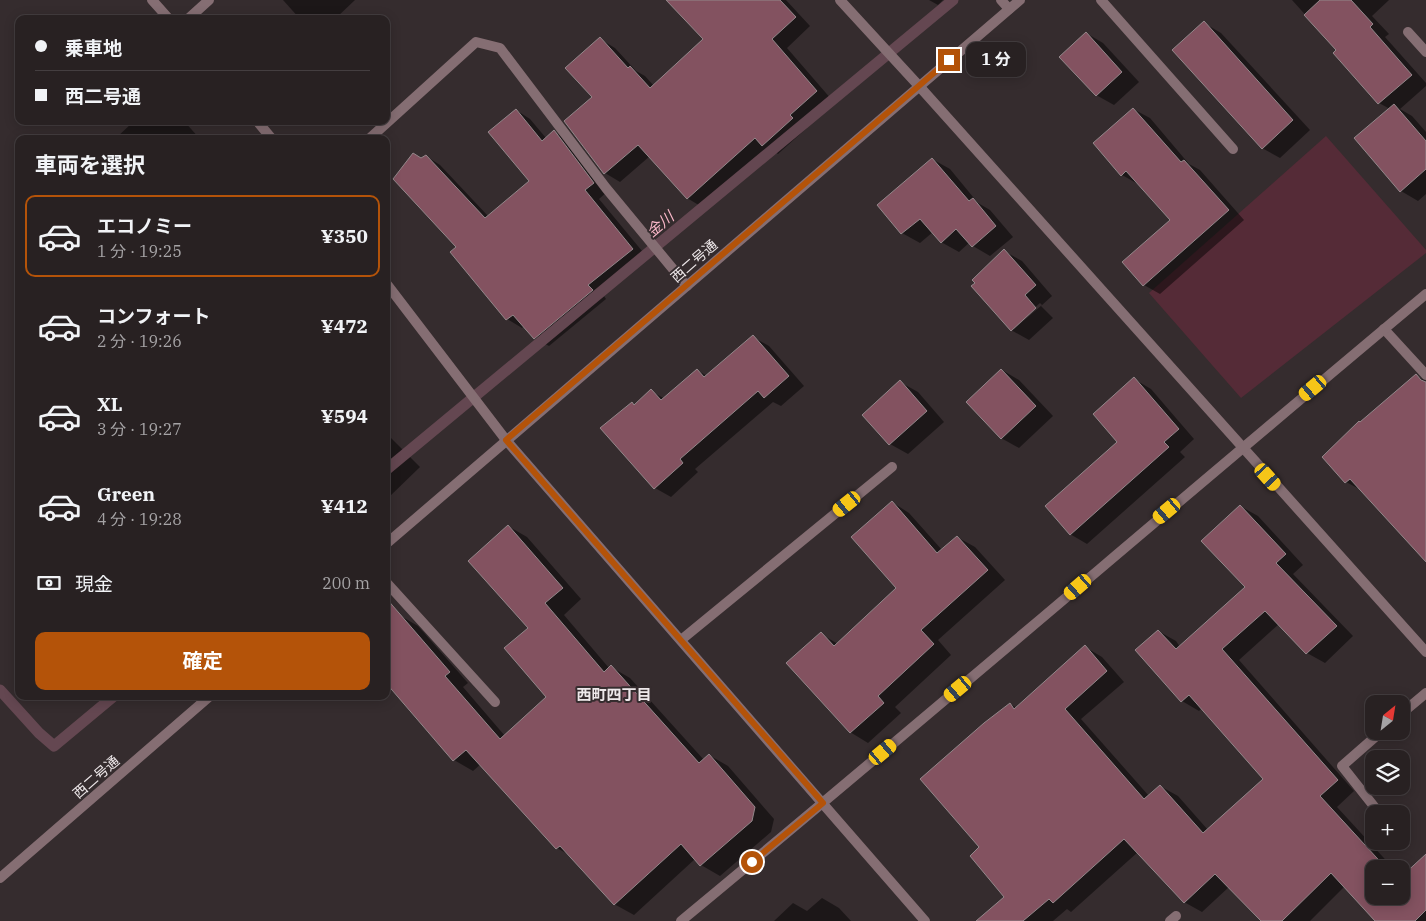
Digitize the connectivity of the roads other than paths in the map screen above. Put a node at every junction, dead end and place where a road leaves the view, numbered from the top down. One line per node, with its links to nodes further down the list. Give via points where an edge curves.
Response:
1 (152, 0): 8 (street)
2 (209, 0): 9 (street)
3 (840, 0): 12 (street)
4 (1001, 0): 7 (street)
5 (1020, 0): 7 (street, 西二号通)
6 (1102, 0): 18 (street)
7 (1009, 10): 12 (street, 西二号通)
8 (165, 15)
9 (192, 15)
10 (1408, 32): 11 (street)
11 (1426, 52)
12 (919, 86): 19 (street, 西二号通); 25 (street)
13 (390, 120): 19 (street, via 476,42 500,48 606,188)
14 (260, 125): 16 (street)
15 (384, 125): 17 (street)
16 (269, 135)
17 (373, 135)
18 (1233, 149)
19 (687, 286): 24 (street, 西二号通)
20 (390, 288): 24 (street)
21 (1426, 294): 22 (street)
22 (1384, 329): 23 (street); 25 (street)
23 (1426, 375)
24 (506, 440): 27 (street, 西二号通); 29 (street)
25 (1242, 448): 30 (street); 36 (street)
26 (892, 468): 29 (street)
27 (390, 541)
28 (390, 586): 33 (street)
29 (682, 640): 36 (street)
30 (1426, 652)
31 (1426, 693): 34 (street)
32 (205, 700): 38 (street, 西二号通)
33 (495, 702)
34 (1410, 706)
35 (1372, 740): 37 (street, via 1342,766)
36 (823, 803): 39 (street); 40 (street)
37 (1373, 805)
38 (0, 878)
39 (681, 921)
40 (925, 921)

